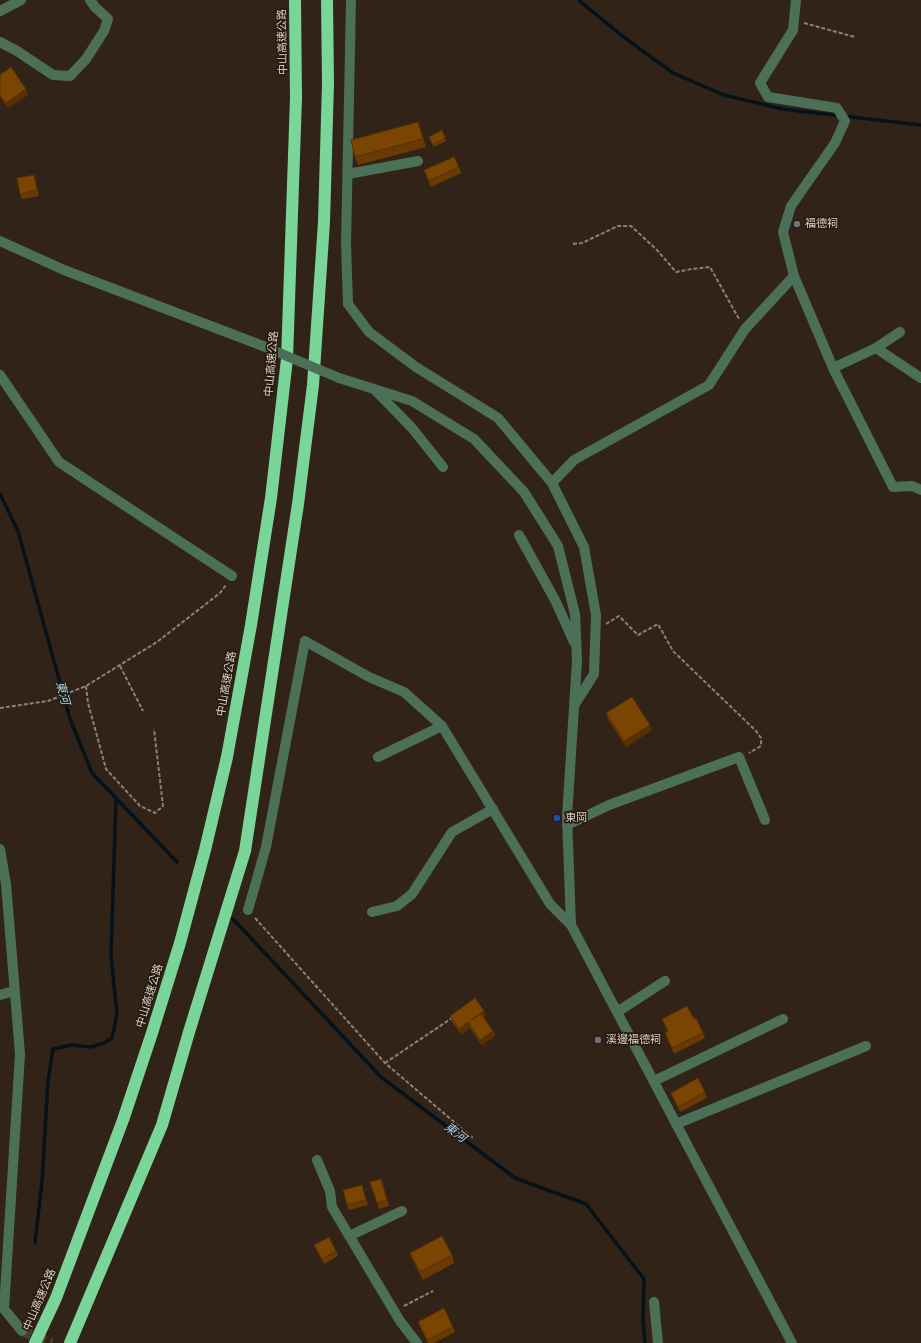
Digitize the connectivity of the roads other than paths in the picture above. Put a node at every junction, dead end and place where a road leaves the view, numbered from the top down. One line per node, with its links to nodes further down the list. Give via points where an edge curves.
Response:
1 (21, 0): 7 (street)
2 (90, 0): 8 (street, via 108,19 104,31 86,59 70,76 53,75)
3 (295, 0): 48 (highway, 中山高速公路, via 296,98 287,359 271,498 227,757 197,882 123,1120 56,1298)
4 (327, 0): 49 (highway, via 328,83 324,222 312,385 298,504 245,851 162,1125)
5 (351, 0): 10 (street)
6 (796, 0): 12 (street, via 793,30 760,83 768,98 837,108 845,121 835,143 791,206 783,232)
7 (0, 11)
8 (0, 42)
9 (418, 161): 10 (street)
10 (348, 174): 20 (street, via 348,304 369,332 416,367 498,418)
11 (0, 242): 18 (street, bridge, via 64,270 263,346 339,378)
12 (794, 276): 15 (street); 20 (street, via 745,329 708,385 574,460)
13 (900, 332): 14 (street)
14 (876, 348): 15 (street); 17 (street)
15 (833, 368): 21 (street, via 893,487 912,486)
16 (0, 375): 23 (street, via 58,462)
17 (921, 378)
18 (375, 389): 19 (street); 24 (street, via 412,401 474,439 524,492 558,546 575,614)
19 (444, 467)
20 (552, 483): 25 (street, via 584,547 596,615 594,674)
21 (921, 490)
22 (519, 535): 24 (street, via 555,600)
23 (232, 576)
24 (577, 649): 25 (street)
25 (574, 706): 30 (street)
26 (442, 726): 27 (street); 28 (street); 32 (street, via 404,692 369,677 305,641 266,847)
27 (378, 757)
28 (493, 809): 33 (street, via 452,832 412,894 397,906); 34 (street, via 550,904)
29 (765, 820): 30 (street, via 739,757 609,805)
30 (567, 825): 34 (street)
31 (0, 849): 36 (street, via 6,884)
32 (248, 910)
33 (372, 912)
34 (571, 925): 38 (street)
35 (664, 981): 38 (street)
36 (14, 991): 37 (street); 47 (street, via 20,1054 4,1309)
37 (0, 995)
38 (617, 1012): 41 (street)
39 (783, 1019): 41 (street)
40 (866, 1046): 42 (street)
41 (654, 1080): 42 (street)
42 (676, 1124): 52 (street)
43 (317, 1160): 45 (street, via 330,1191 332,1207)
44 (402, 1211): 45 (street)
45 (349, 1236): 50 (street, via 400,1321)
46 (654, 1302): 51 (street)
47 (22, 1331)
48 (35, 1343)
49 (70, 1343)
50 (418, 1343)
51 (658, 1343)
52 (792, 1343)

